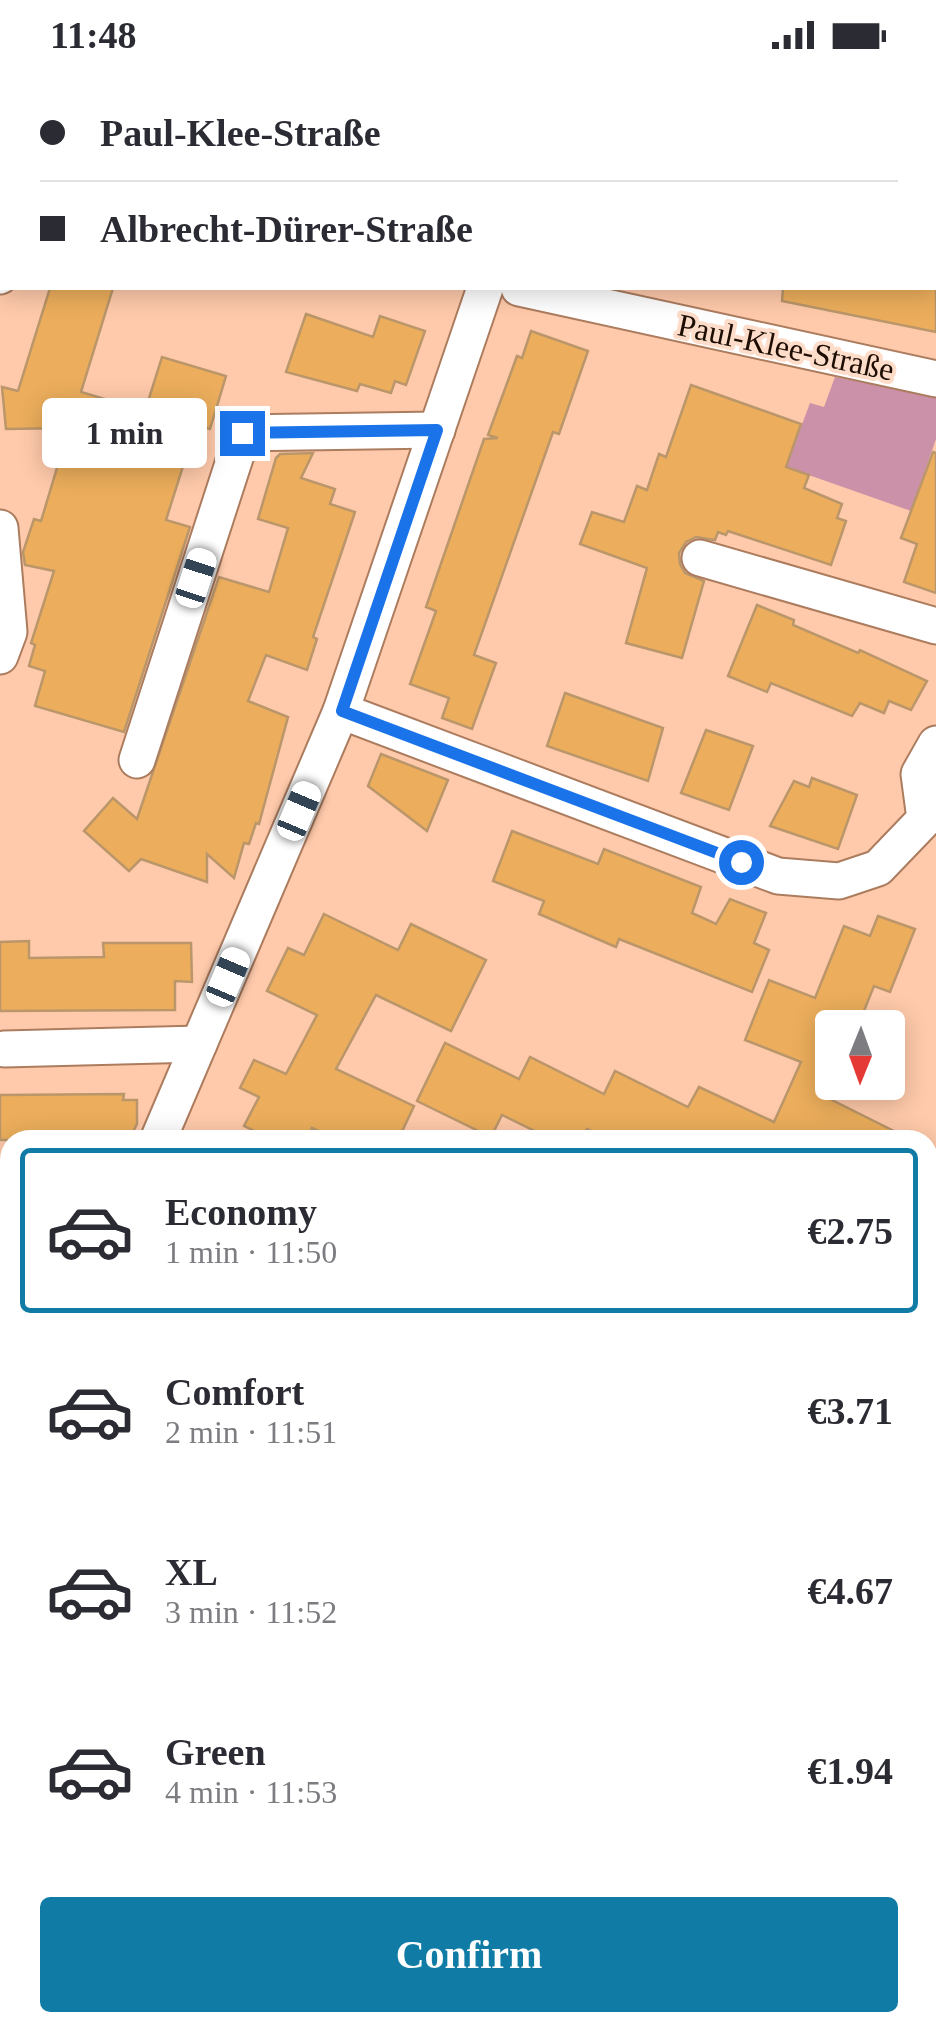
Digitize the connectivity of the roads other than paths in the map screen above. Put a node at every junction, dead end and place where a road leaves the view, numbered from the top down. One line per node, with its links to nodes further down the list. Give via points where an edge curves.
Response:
1 (484, 290): 4 (street)
2 (527, 290): 3 (street, Paul-Klee-Straße)
3 (936, 379)
4 (437, 430): 9 (street); 11 (street, via 242,433)
5 (0, 528): 8 (street, via 8,632)
6 (700, 558): 7 (street)
7 (936, 626)
8 (0, 656)
9 (342, 711): 10 (street, via 778,876 839,881 878,868 925,819 920,774); 12 (street)
10 (936, 744)
11 (137, 760)
12 (199, 1044): 13 (street); 14 (street)
13 (4, 1048)
14 (162, 1130)

